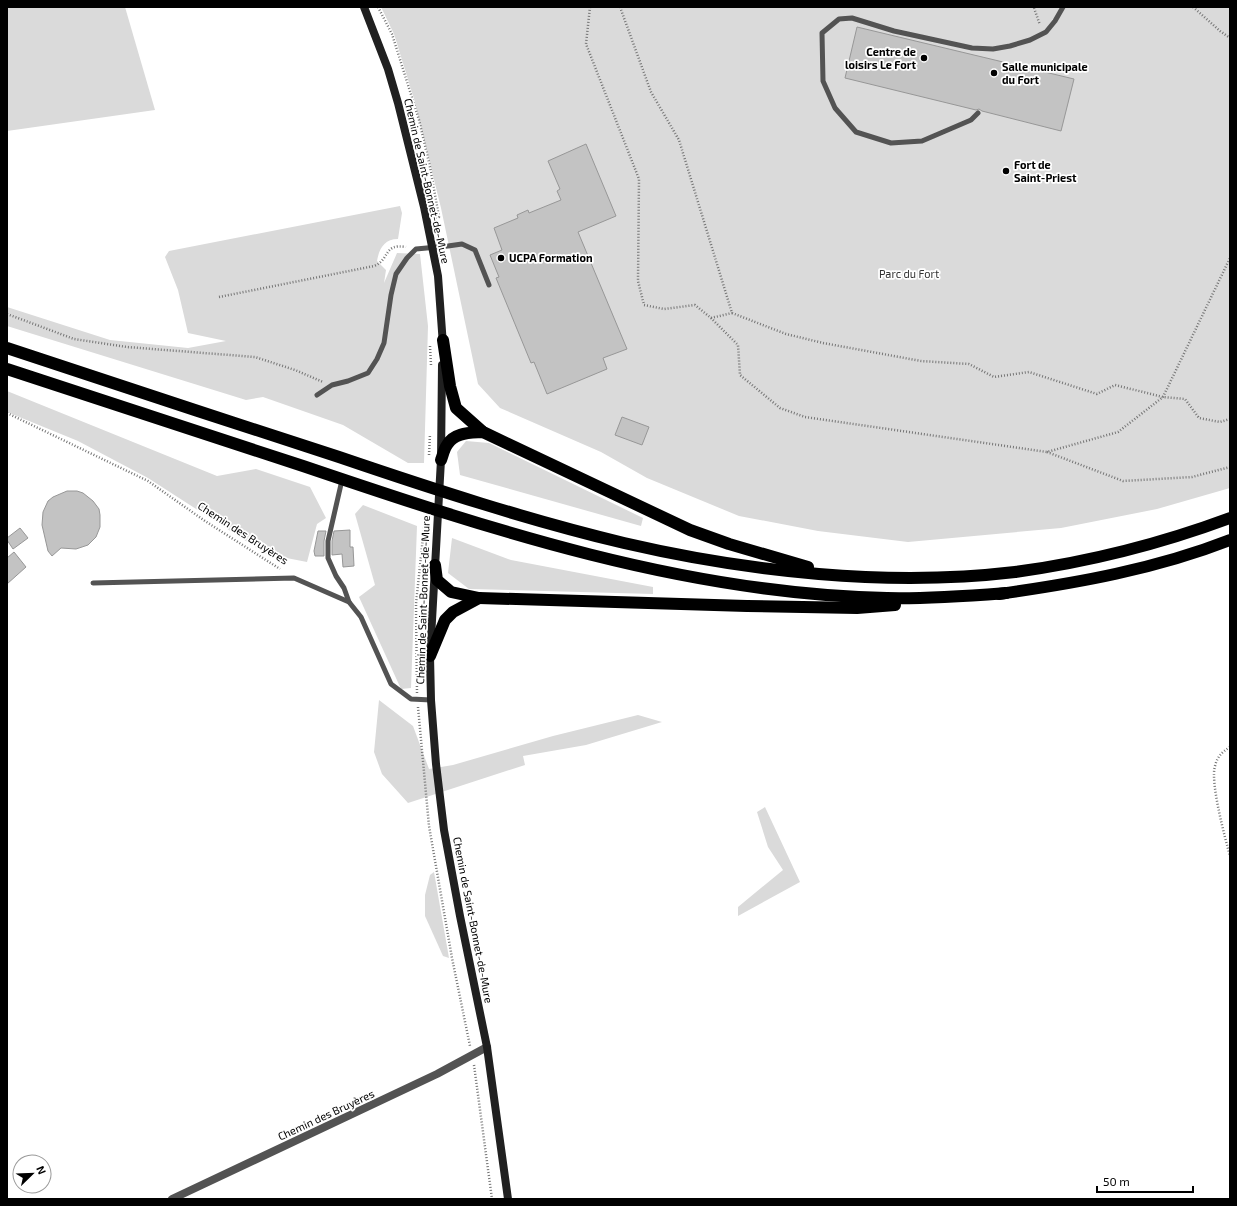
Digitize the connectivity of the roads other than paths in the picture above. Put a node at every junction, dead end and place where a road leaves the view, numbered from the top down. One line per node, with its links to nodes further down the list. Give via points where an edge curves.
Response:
1 (364, 7): 4 (street, Chemin de Saint-Bonnet-de-Mure, via 398,103)
2 (1063, 7): 3 (lane, via 1046,32 1030,40 993,49 972,48 894,31 852,18 839,19 822,34 823,81 835,108 856,132 891,144 922,141 971,120)
3 (978, 113)
4 (433, 248): 5 (lane, via 462,244 475,250); 6 (street, Chemin de Saint-Bonnet-de-Mure); 9 (lane, via 416,249 396,274 384,343 368,373 332,385)
5 (490, 285)
6 (443, 340): 10 (highway, via 456,408); 11 (street, Chemin de Saint-Bonnet-de-Mure)
7 (7, 348): 16 (highway, via 406,480 562,527 690,557 745,566)
8 (7, 369): 12 (highway)
9 (317, 395)
10 (483, 432): 11 (highway, via 461,434 454,438 447,444); 16 (highway, via 690,530)
11 (441, 460): 15 (street, Chemin de Saint-Bonnet-de-Mure)
12 (342, 480): 18 (highway, via 560,548 686,576 802,593 887,598 942,598); 20 (lane, via 328,541 328,558)
13 (1230, 518): 16 (highway, via 1110,555 1015,572 930,577)
14 (1230, 540): 18 (highway, via 1103,577)
15 (435, 565): 19 (highway, via 437,580 451,592); 21 (street, Chemin de Saint-Bonnet-de-Mure)
16 (833, 574)
17 (93, 584): 20 (lane, Chemin des Bruyères, via 294,578)
18 (1006, 593): 19 (highway, via 939,602 857,608)
19 (479, 598): 21 (highway, via 453,612 445,620)
20 (349, 602): 22 (lane, Chemin des Bruyères, via 361,617 391,684 411,699)
21 (430, 656): 22 (street, Chemin de Saint-Bonnet-de-Mure)
22 (431, 700): 23 (street, Chemin de Saint-Bonnet-de-Mure, via 444,830)
23 (487, 1047): 24 (street, Chemin des Bruyères, via 437,1074); 25 (street, Chemin de Saint-Bonnet-de-Mure)
24 (172, 1199)
25 (508, 1199)

